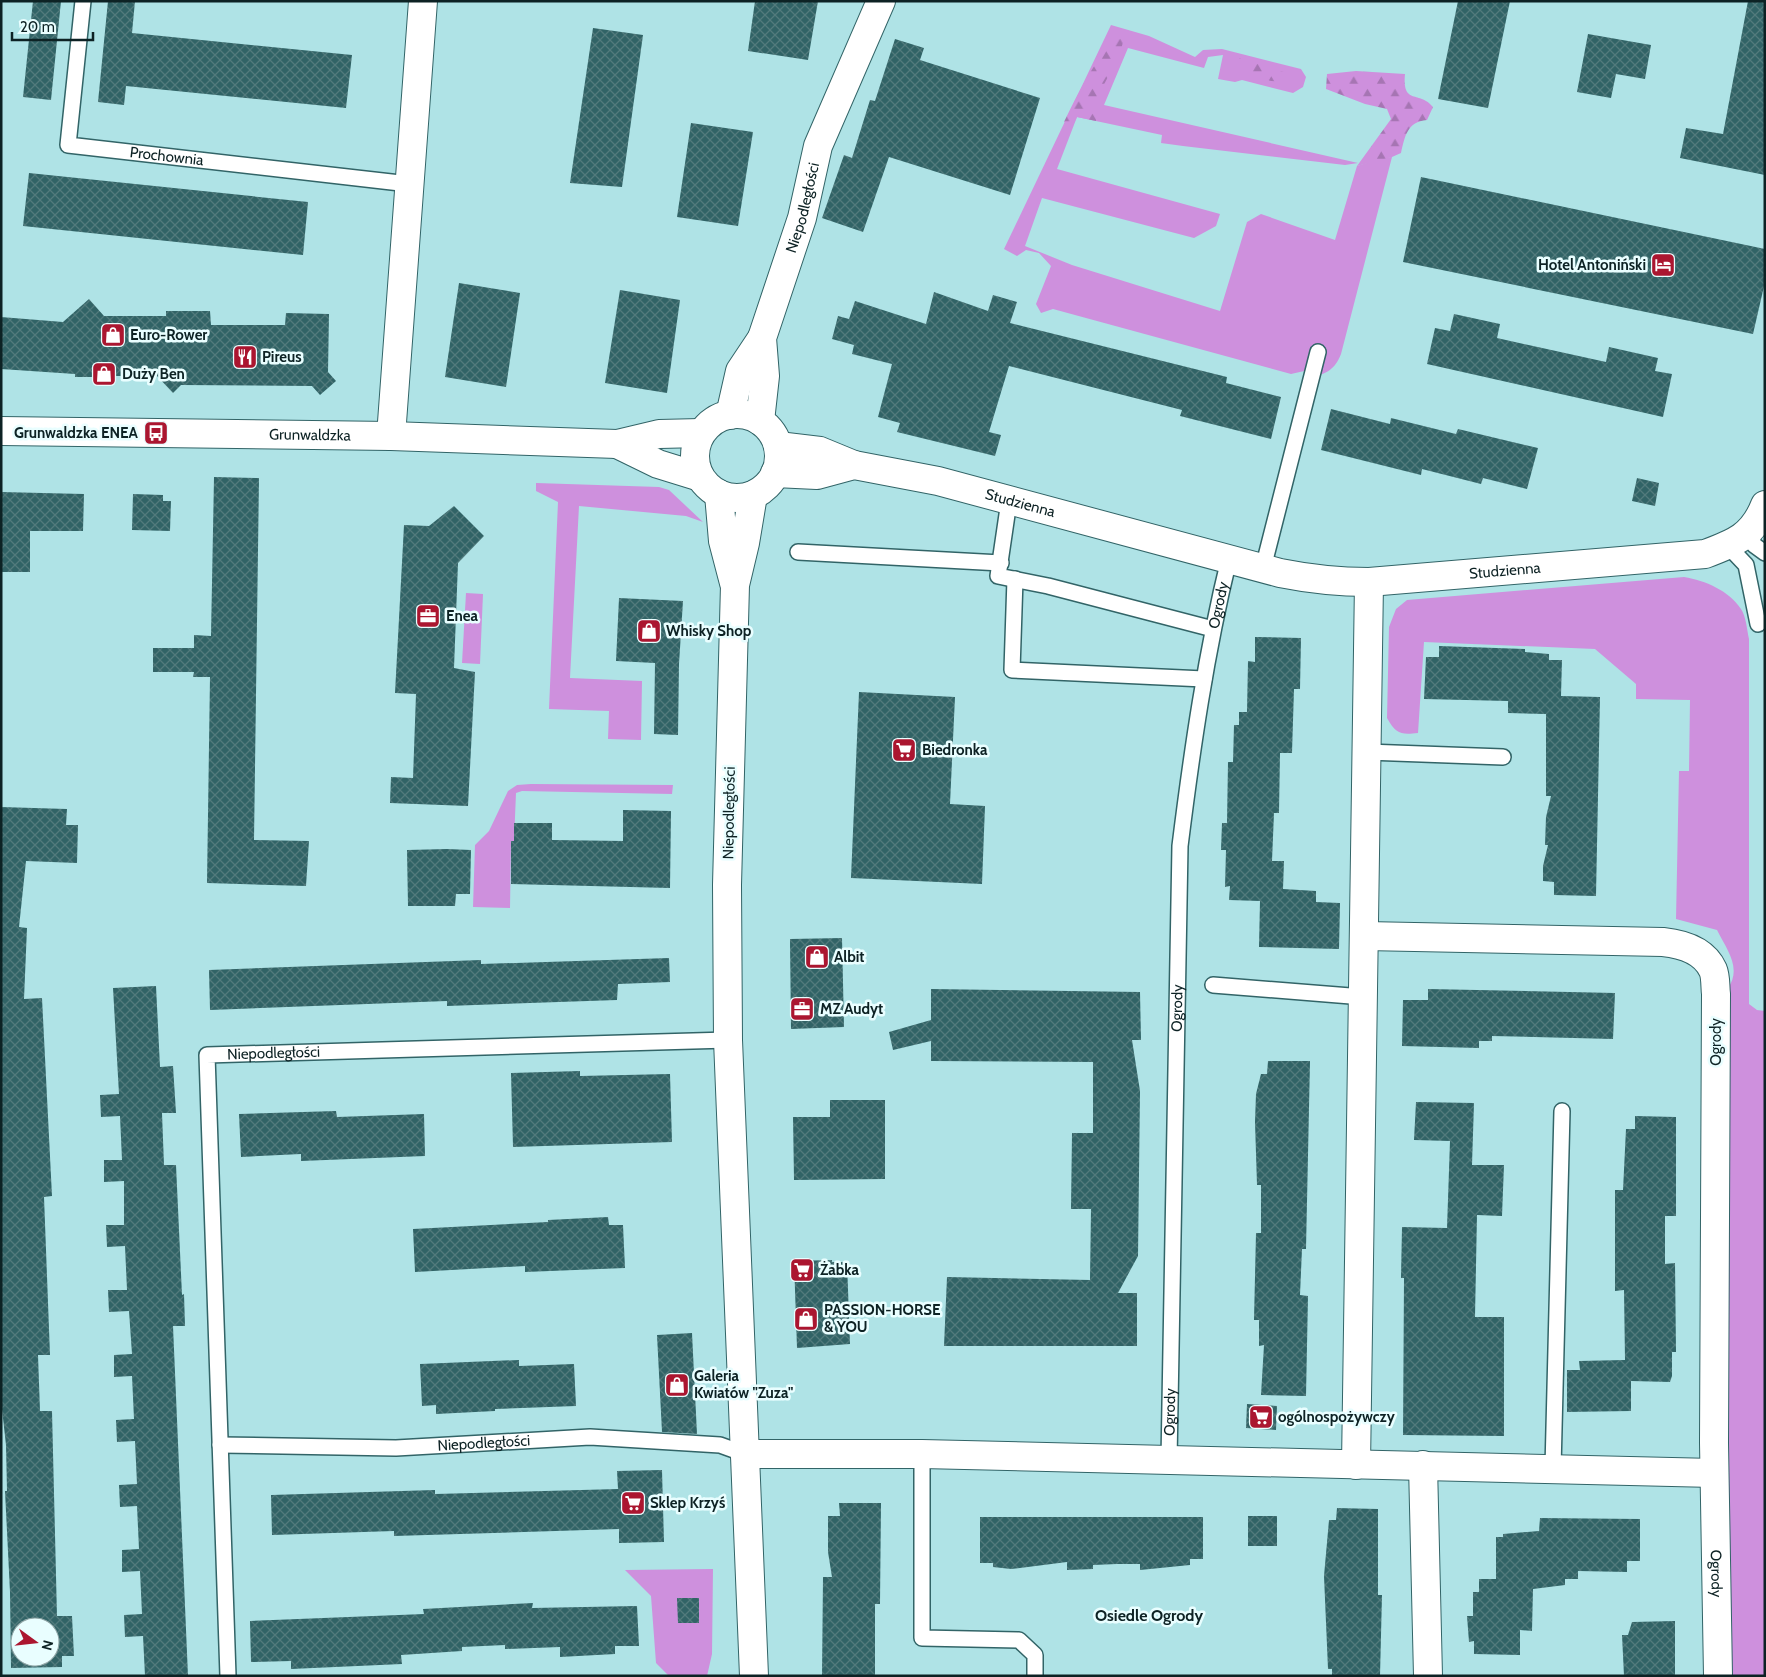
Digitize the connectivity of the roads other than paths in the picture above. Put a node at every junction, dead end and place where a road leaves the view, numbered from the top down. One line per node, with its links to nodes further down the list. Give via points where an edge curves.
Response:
1 (83, 1): 4 (lane, Prochownia, via 68,145)
2 (423, 1): 4 (street)
3 (881, 1): 5 (street, Niepodległości, via 818,146 802,218)
4 (409, 184): 11 (street)
5 (762, 338): 7 (street, via 740,371); 8 (street, Niepodległości, via 765,376)
6 (1318, 352): 24 (lane)
7 (730, 414): 8 (street, via 746,415); 10 (street, via 710,423)
8 (760, 421): 13 (street)
9 (1, 431): 11 (street, Grunwaldzka)
10 (701, 433): 12 (street, Grunwaldzka, via 659,434); 16 (street, via 695,454)
11 (391, 436): 12 (street, Grunwaldzka)
12 (617, 444): 16 (street, Grunwaldzka)
13 (778, 446): 14 (street, via 820,451); 15 (street)
14 (854, 465): 15 (street, Studzienna, via 817,475); 18 (street, Studzienna, via 938,481)
15 (775, 472): 17 (street, via 768,484)
16 (710, 485): 17 (street, via 730,498); 27 (street, Niepodległości)
17 (753, 494): 27 (street, Niepodległości, via 746,543)
18 (1009, 500): 22 (street, Studzienna); 23 (lane)
19 (1765, 505): 20 (street)
20 (1747, 542): 26 (street, Studzienna, via 1706,554); 28 (lane, via 1746,565)
21 (798, 552): 23 (lane)
22 (1228, 559): 24 (street, Studzienna); 29 (lane, Ogrody)
23 (1001, 563): 25 (lane, via 998,576)
24 (1263, 568): 26 (street, Studzienna, via 1315,580)
25 (1015, 579): 29 (lane); 30 (lane, via 1012,670)
26 (1369, 582): 31 (street)
27 (735, 585): 36 (street, Niepodległości, via 727,898)
28 (1758, 624)
29 (1212, 629): 30 (lane, Ogrody)
30 (1204, 679): 41 (lane, Ogrody, via 1180,846)
31 (1367, 752): 32 (lane); 33 (street)
32 (1503, 757)
33 (1365, 936): 35 (street); 45 (street, Ogrody, via 1683,944 1702,955 1713,971 1716,994)
34 (1213, 985): 35 (lane)
35 (1364, 996): 42 (street)
36 (728, 1040): 38 (lane, Niepodległości, via 207,1055); 39 (street, Niepodległości)
37 (1562, 1111): 44 (lane)
38 (220, 1445): 39 (lane, Niepodległości, via 396,1448 590,1437 720,1444); 46 (lane, Niepodległości)
39 (745, 1454): 40 (street); 47 (street, Niepodległości)
40 (922, 1454): 41 (street); 48 (lane, via 922,1638 1020,1640 1035,1656)
41 (1169, 1460): 42 (street)
42 (1356, 1465): 43 (street)
43 (1422, 1465): 44 (street); 49 (street)
44 (1553, 1468): 45 (street)
45 (1714, 1473): 50 (street, Ogrody)
46 (228, 1676)
47 (754, 1676)
48 (1035, 1676)
49 (1428, 1676)
50 (1718, 1676)

